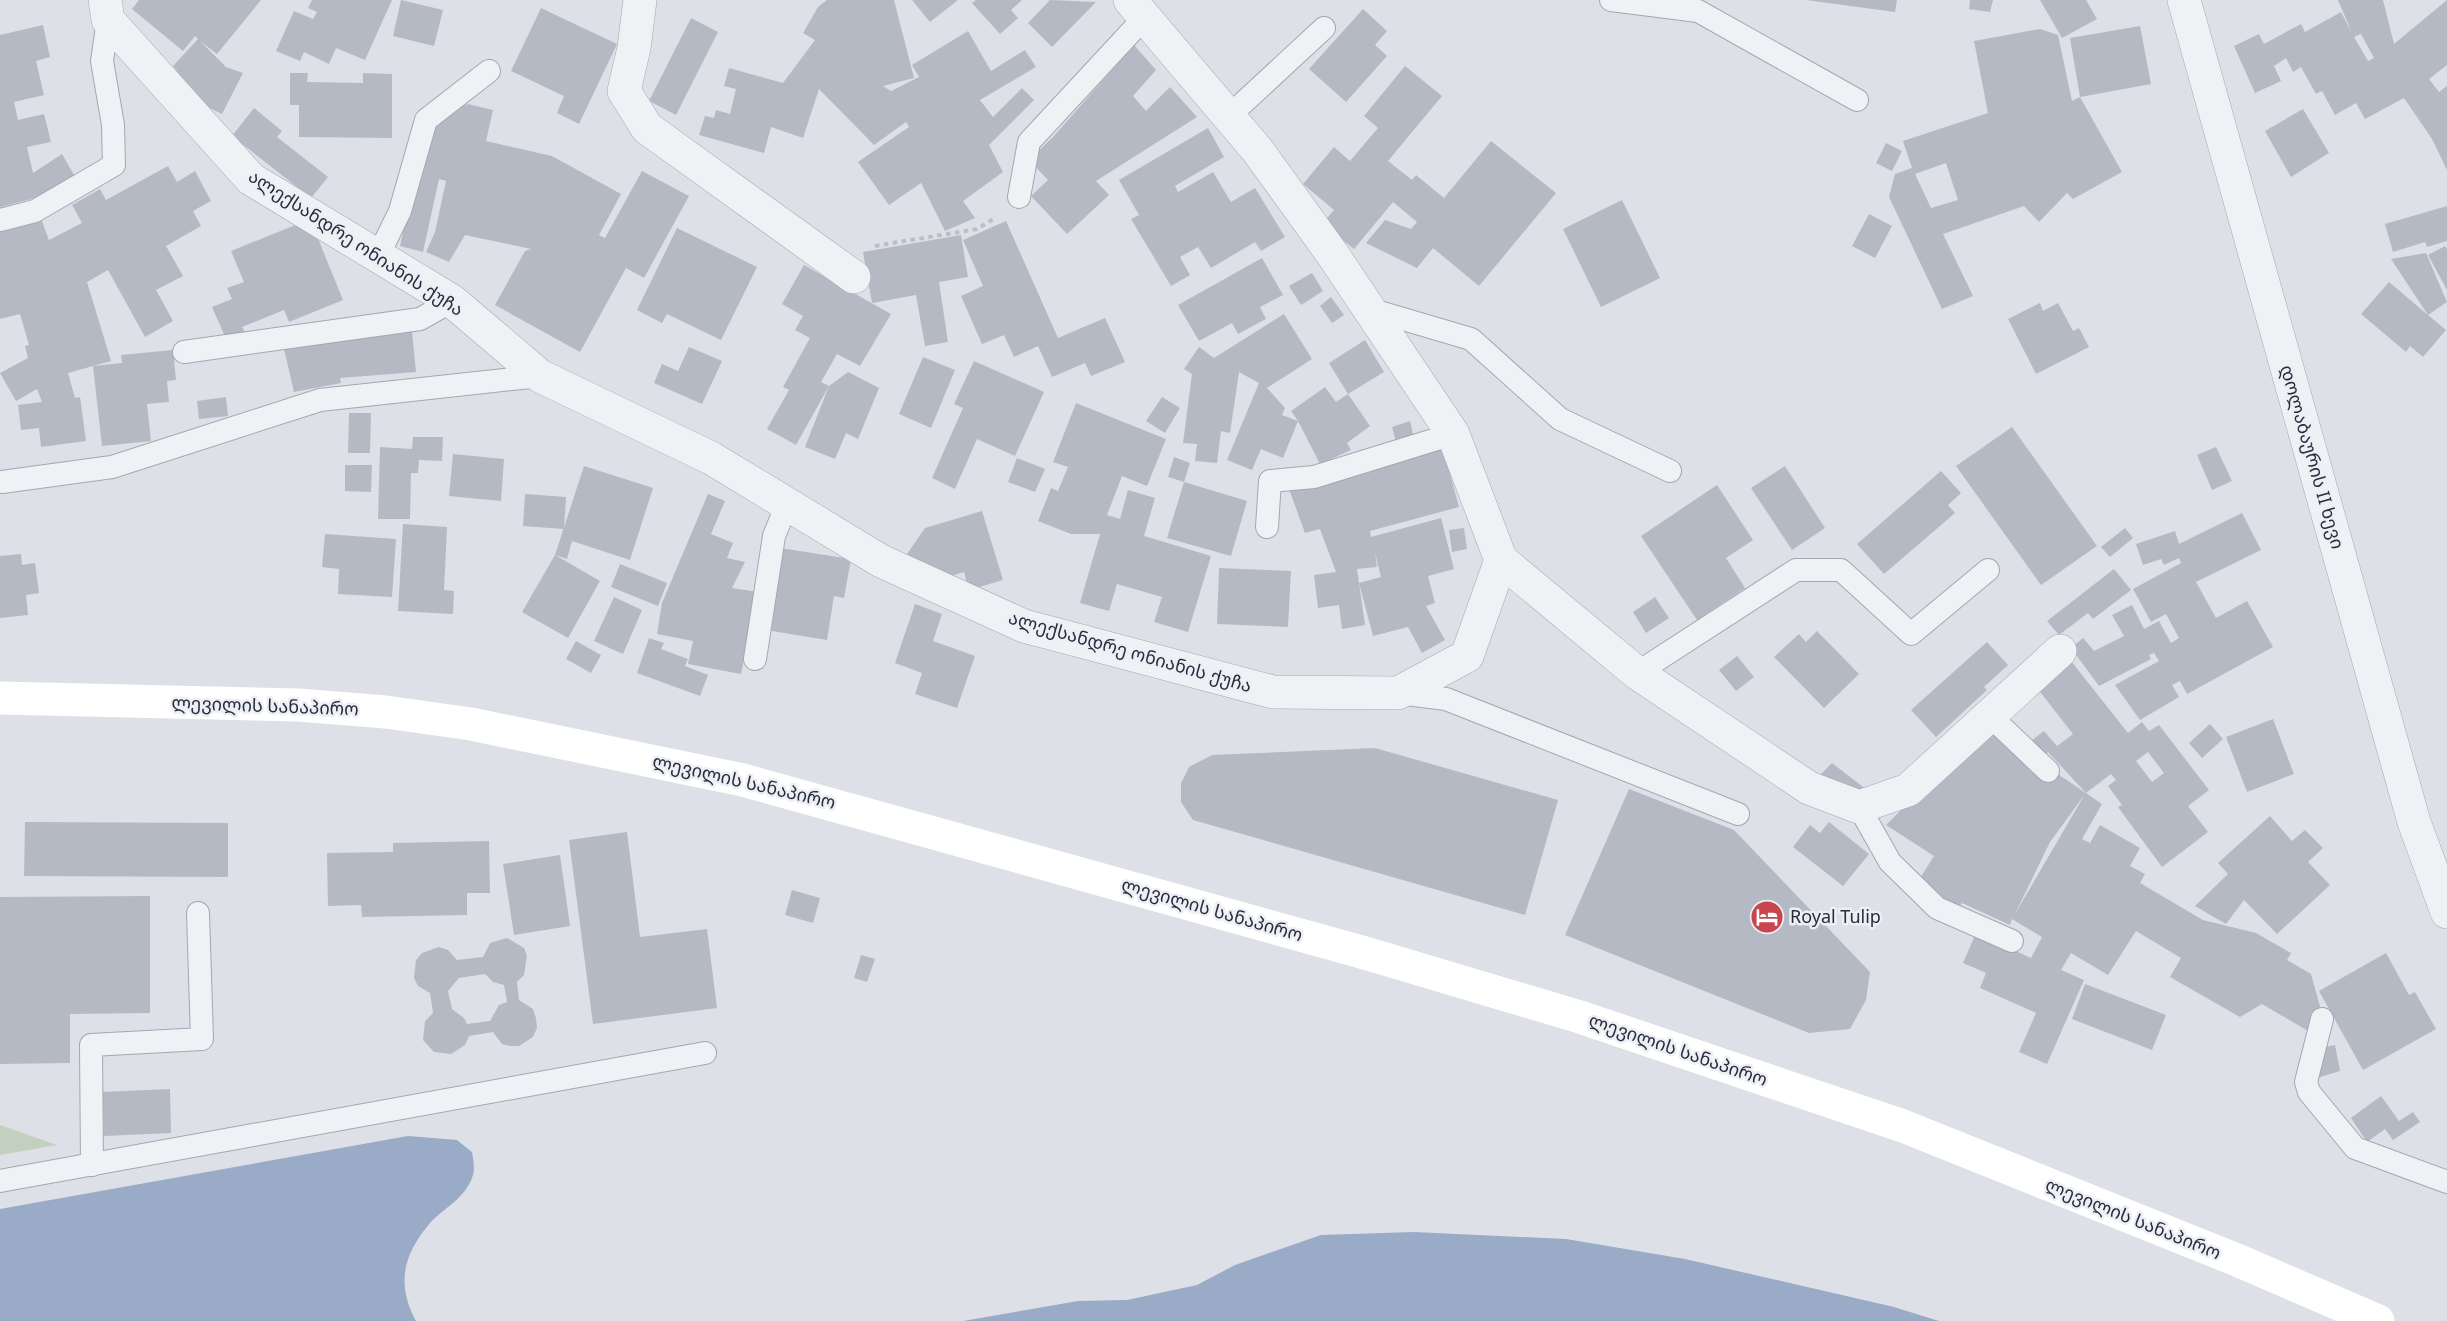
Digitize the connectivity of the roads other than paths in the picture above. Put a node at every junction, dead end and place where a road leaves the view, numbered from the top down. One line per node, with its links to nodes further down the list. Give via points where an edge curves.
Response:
1 (640, 0): 13 (street, via 624,91 647,129)
2 (1611, 0): 8 (lane, via 1698,11)
3 (2184, 0): 34 (street, დოლაბაურის II ხევი, via 2411,810)
4 (1137, 9): 9 (street); 10 (lane, via 1029,142)
5 (106, 10): 11 (lane, via 102,61 113,125 114,165 34,211); 12 (street, ალექსანდრე ონიანის ქუჩა, via 251,179)
6 (1324, 28): 9 (lane)
7 (489, 71): 12 (lane, via 426,120 400,211)
8 (1857, 100)
9 (1229, 116): 15 (street)
10 (1019, 197)
11 (0, 220)
12 (378, 256): 14 (street, ალექსანდრე ონიანის ქუჩა)
13 (854, 277)
14 (452, 301): 16 (lane, via 420,319); 17 (street, ალექსანდრე ონიანის ქუჩა)
15 (1370, 309): 18 (street); 19 (lane, via 1472,339 1560,419)
16 (184, 352)
17 (540, 376): 20 (lane, via 320,400 112,467); 21 (street, ალექსანდრე ონიანის ქუჩა, via 711,458)
18 (1453, 434): 22 (lane, via 1314,477 1270,481); 23 (street)
19 (1670, 471)
20 (2, 482)
21 (788, 504): 26 (lane, via 774,536); 28 (street, ალექსანდრე ონიანის ქუჩა, via 881,561 1024,626 1273,692)
22 (1267, 527)
23 (1501, 560): 27 (street); 28 (street, ალექსანდრე ონიანის ქუჩა, via 1467,656)
24 (1988, 570): 27 (lane, via 1911,634 1841,570 1796,570)
25 (2060, 651): 30 (street)
26 (755, 659)
27 (1637, 673): 32 (street, via 1809,788)
28 (1398, 693): 33 (lane, via 1446,699)
29 (0, 698): 42 (main road, ლევილის სანაპირო, via 298,705 386,712 471,724 743,780 1580,1017 1903,1126)
30 (1989, 715): 31 (lane); 32 (street, via 1908,790)
31 (2048, 771)
32 (1859, 807): 36 (lane, via 1890,862 1937,908)
33 (1738, 814)
34 (2447, 912)
35 (198, 913): 39 (lane, via 202,1039 91,1045)
36 (2012, 941)
37 (2322, 1019): 41 (lane, via 2306,1082 2309,1092 2355,1148)
38 (705, 1053): 39 (lane)
39 (92, 1165): 40 (lane)
40 (0, 1181)
41 (2447, 1182)
42 (2378, 1321)

